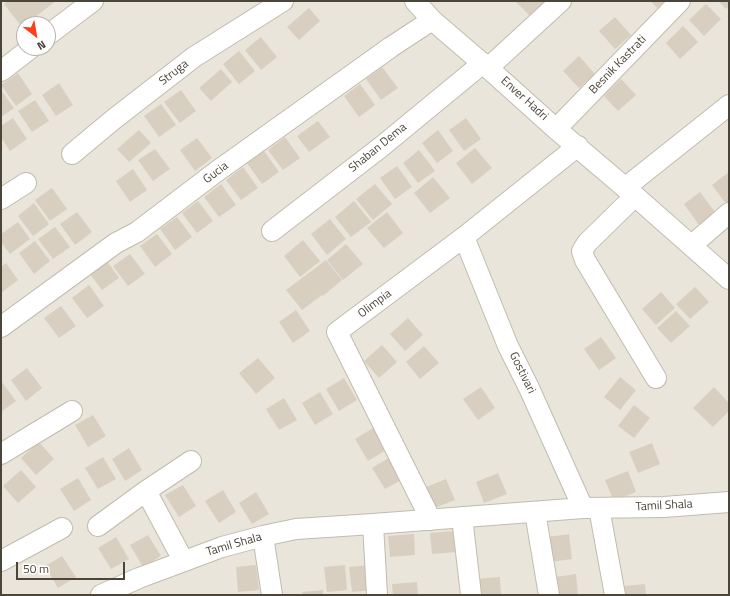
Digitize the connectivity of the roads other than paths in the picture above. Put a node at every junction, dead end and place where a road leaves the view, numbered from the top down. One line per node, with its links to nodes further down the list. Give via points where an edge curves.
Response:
1 (94, 1): 6 (street)
2 (283, 1): 13 (street, Struga, via 194,57)
3 (561, 1): 8 (street, Shaban Dema)
4 (680, 1): 11 (street, Besnik Kastrati)
5 (424, 7): 8 (street, Enver Hadri); 22 (street, Gucia, via 391,47 137,232 116,243)
6 (56, 29)
7 (21, 56): 9 (street)
8 (486, 65): 11 (street, Enver Hadri); 18 (street, Shaban Dema)
9 (1, 71)
10 (729, 105): 15 (street)
11 (556, 129): 12 (street, Enver Hadri)
12 (578, 146): 15 (street, Enver Hadri); 19 (street, Olimpia)
13 (72, 154)
14 (26, 183): 16 (street)
15 (630, 191): 20 (street, Enver Hadri); 23 (street, via 582,251)
16 (1, 199)
17 (729, 213): 20 (street)
18 (272, 231)
19 (464, 237): 29 (street, Gostivari, via 508,346); 32 (street, Olimpia, via 337,332)
20 (692, 245): 21 (street, Enver Hadri)
21 (729, 279)
22 (1, 327)
23 (656, 378)
24 (72, 411): 25 (street)
25 (1, 454)
26 (191, 461): 27 (street)
27 (146, 491): 34 (street); 37 (street)
28 (729, 502): 29 (street, Tamil Shala, via 664,507)
29 (591, 508): 30 (street, Tamil Shala); 44 (street)
30 (535, 512): 31 (street, Tamil Shala); 43 (street)
31 (462, 517): 32 (street, Tamil Shala); 42 (street)
32 (431, 520): 33 (street, Tamil Shala)
33 (373, 524): 36 (street, Tamil Shala, via 296,529); 41 (street)
34 (98, 526)
35 (62, 528): 38 (street)
36 (263, 536): 37 (street, Tamil Shala); 40 (street)
37 (183, 560): 39 (street, Tamil Shala)
38 (1, 561)
39 (101, 595)
40 (272, 595)
41 (377, 595)
42 (471, 595)
43 (549, 595)
44 (615, 595)

